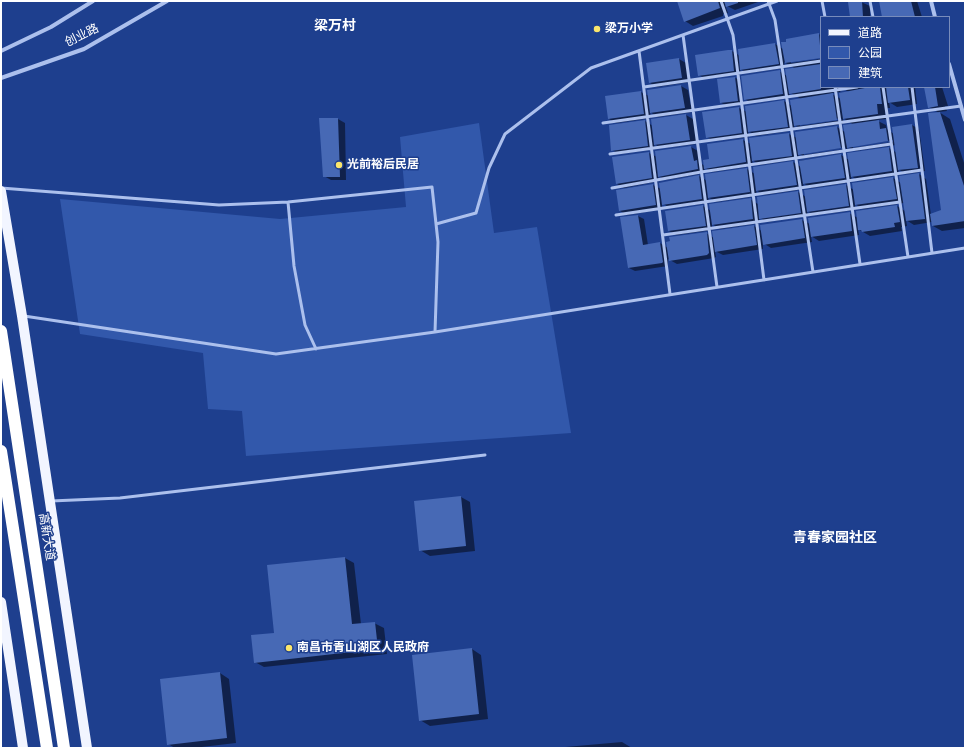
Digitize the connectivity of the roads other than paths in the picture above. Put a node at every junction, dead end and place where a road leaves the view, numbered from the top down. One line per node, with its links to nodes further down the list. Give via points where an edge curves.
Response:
1 (93, 1): 14 (street, 创业路, via 51,27)
2 (167, 1): 20 (street, 创业路, via 84,49)
3 (721, 1): 12 (lane)
4 (777, 1): 8 (lane)
5 (822, 1): 9 (lane)
6 (870, 1): 10 (lane)
7 (931, 1): 11 (street)
8 (768, 2): 12 (lane); 17 (lane, via 775,20)
9 (825, 16)
10 (873, 16)
11 (936, 16)
12 (727, 19): 13 (lane); 19 (lane, via 733,35)
13 (682, 35): 15 (lane); 21 (lane)
14 (1, 51)
15 (639, 51): 22 (lane); 63 (lane, via 591,68 505,134 489,168 476,213)
16 (820, 61): 17 (lane)
17 (782, 67): 19 (lane); 26 (lane)
18 (950, 68): 28 (street)
19 (738, 73): 21 (lane); 27 (lane)
20 (1, 78)
21 (689, 80): 22 (lane); 29 (lane)
22 (644, 87): 31 (lane)
23 (835, 88): 26 (lane); 34 (lane)
24 (883, 88): 32 (lane)
25 (912, 88): 30 (lane)
26 (787, 97): 27 (lane); 36 (lane)
27 (742, 103): 29 (lane); 37 (lane)
28 (961, 106): 30 (lane); 33 (street)
29 (693, 110): 31 (lane); 38 (lane)
30 (915, 112): 32 (lane); 45 (lane)
31 (648, 116): 35 (lane); 40 (lane)
32 (887, 116): 34 (lane); 39 (lane)
33 (965, 120)
34 (840, 122): 36 (lane); 41 (lane)
35 (603, 123)
36 (791, 129): 37 (lane); 43 (lane)
37 (746, 135): 38 (lane); 44 (lane)
38 (697, 142): 40 (lane); 46 (lane)
39 (891, 144): 41 (lane); 47 (lane)
40 (652, 148): 42 (lane); 48 (lane)
41 (844, 151): 43 (lane); 49 (lane)
42 (610, 154)
43 (796, 158): 44 (lane); 52 (lane)
44 (750, 165): 46 (lane); 54 (lane)
45 (922, 170): 47 (lane); 67 (lane)
46 (701, 172): 48 (lane); 56 (lane)
47 (896, 174): 49 (lane); 57 (lane)
48 (656, 180): 51 (lane); 58 (lane)
49 (848, 181): 52 (lane); 59 (lane)
50 (1, 188): 55 (lane, via 218,205)
51 (612, 188)
52 (800, 188): 54 (lane); 61 (lane)
53 (1, 191): 74 (main road)
54 (753, 195): 56 (lane); 62 (lane)
55 (288, 202): 63 (lane, via 432,187); 77 (lane, via 294,266 305,325)
56 (705, 202): 58 (lane); 64 (lane)
57 (900, 202): 59 (lane); 68 (lane)
58 (660, 209): 60 (lane); 65 (lane)
59 (852, 209): 61 (lane); 69 (lane)
60 (616, 215)
61 (804, 216): 62 (lane); 70 (lane)
62 (757, 222): 64 (lane); 71 (lane)
63 (436, 224): 76 (lane, via 438,242)
64 (709, 229): 65 (lane); 72 (lane)
65 (663, 235): 73 (lane)
66 (965, 248): 67 (lane)
67 (932, 253): 68 (lane)
68 (908, 257): 69 (lane)
69 (860, 264): 70 (lane)
70 (813, 272): 71 (lane)
71 (764, 280): 72 (lane)
72 (717, 287): 73 (lane)
73 (670, 294): 76 (lane)
74 (22, 316): 77 (lane, via 276,354); 80 (main road)
75 (1, 331): 84 (highway, 高新大道)
76 (435, 332): 77 (lane)
77 (316, 349)
78 (1, 451): 83 (highway)
79 (485, 455): 80 (lane, via 120,498)
80 (49, 501): 85 (main road)
81 (1, 602): 82 (main road)
82 (23, 748)
83 (47, 748)
84 (64, 748)
85 (87, 748)

